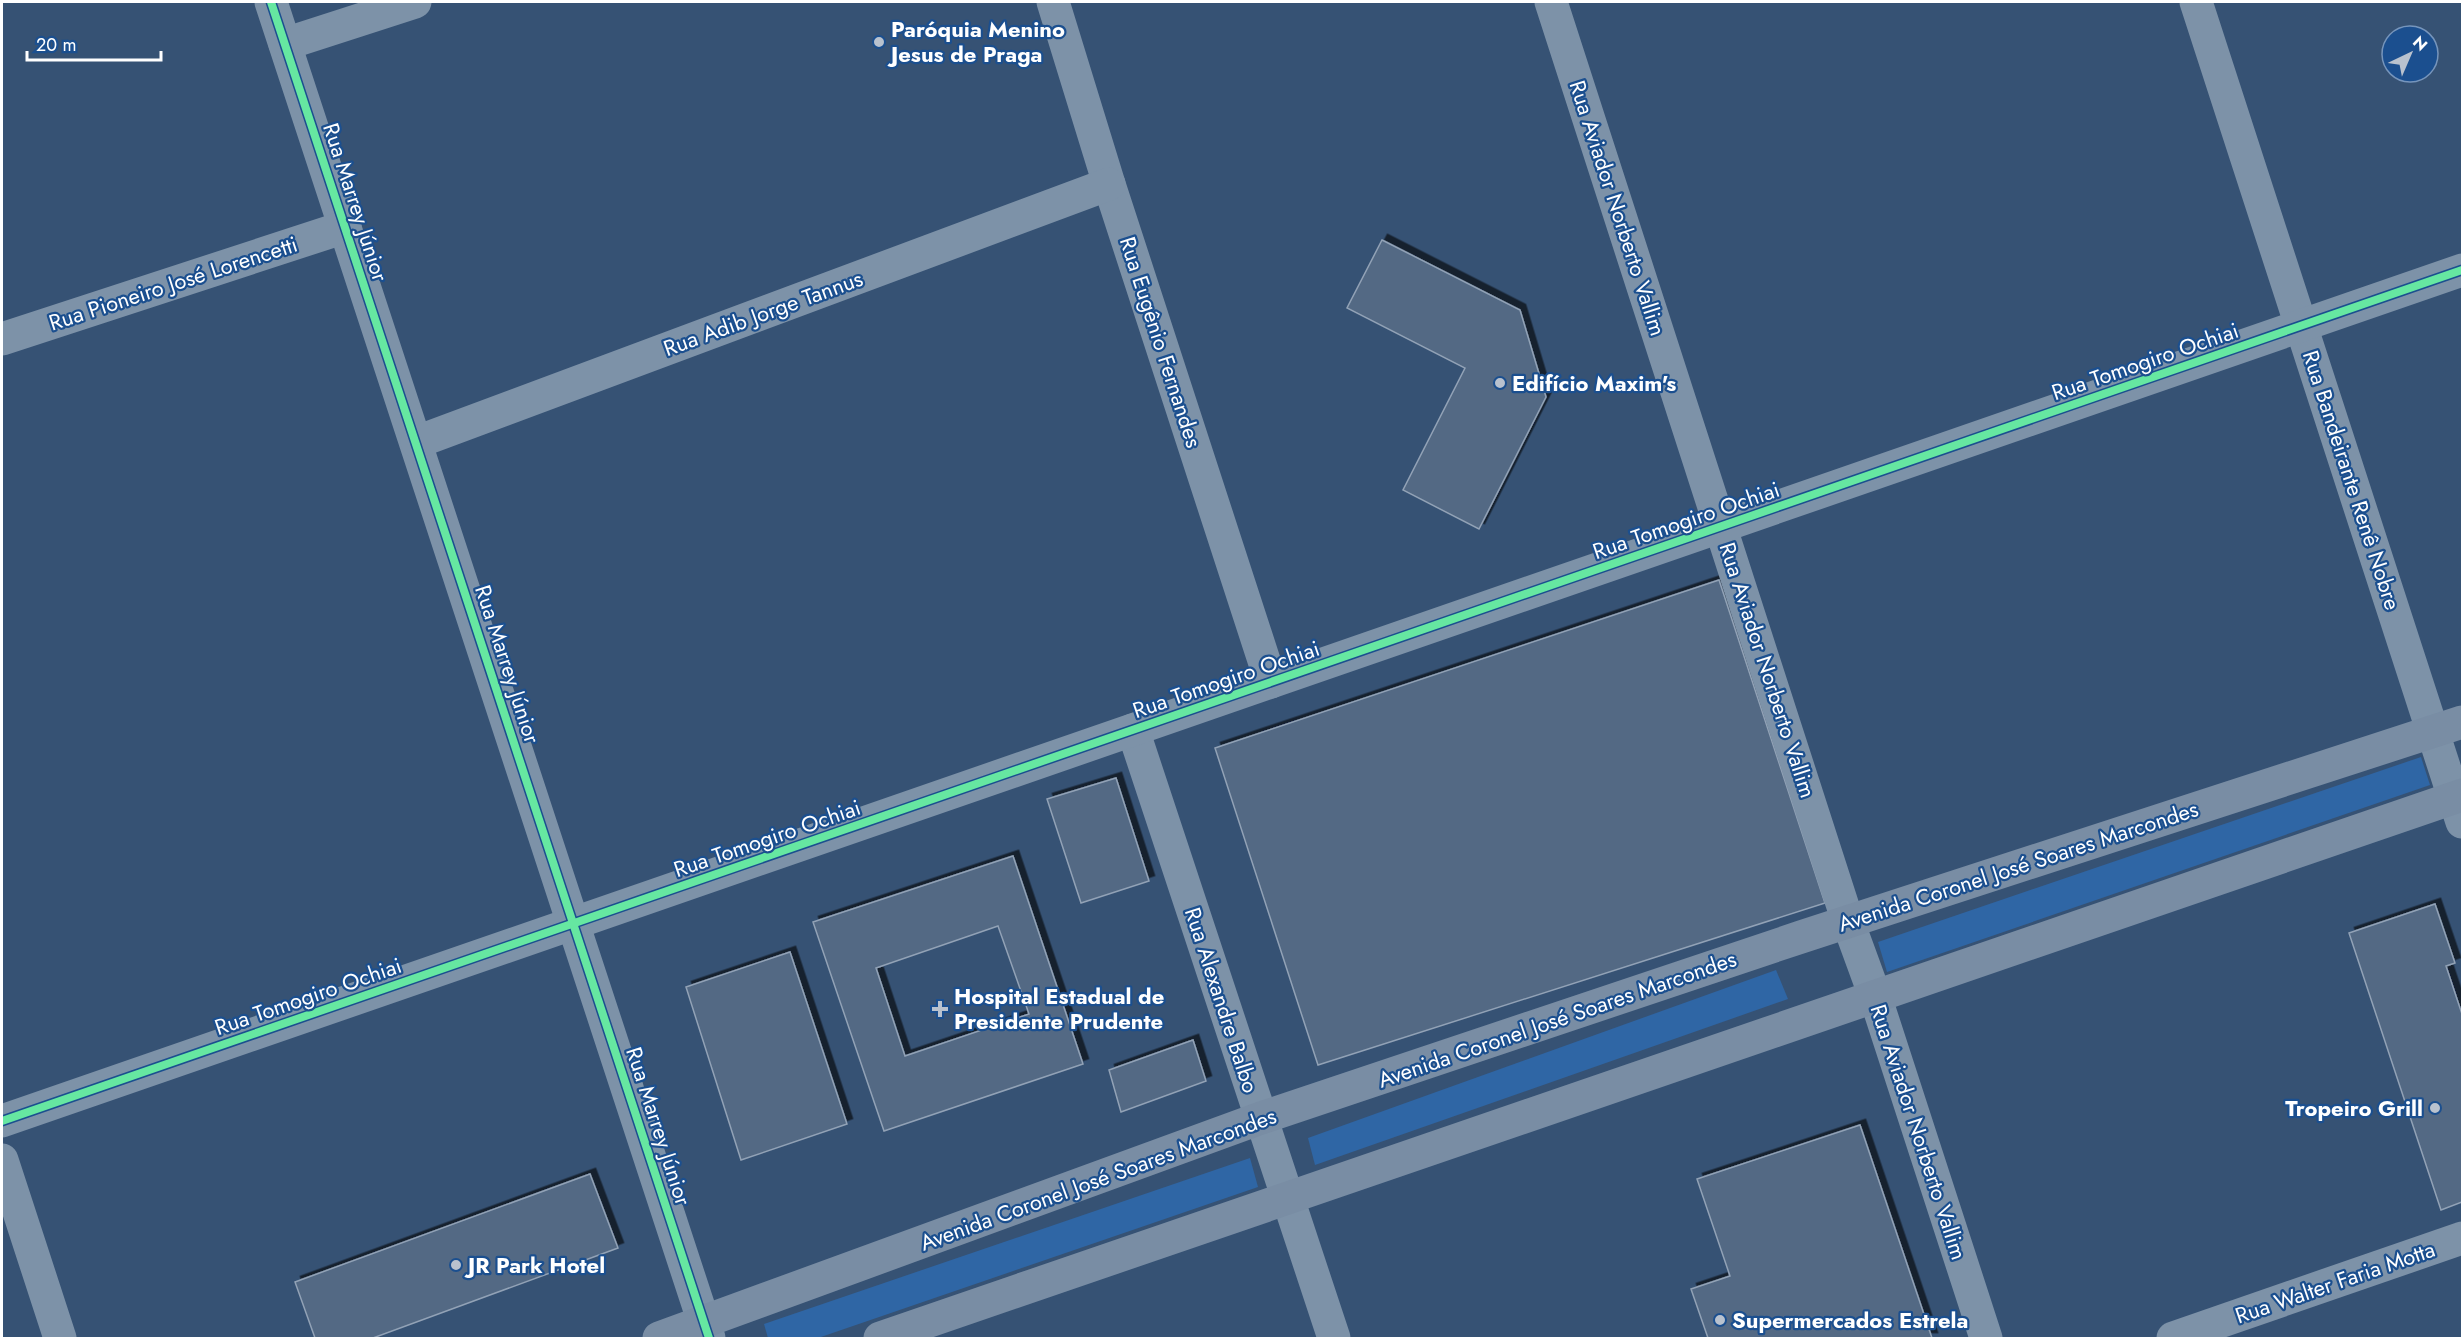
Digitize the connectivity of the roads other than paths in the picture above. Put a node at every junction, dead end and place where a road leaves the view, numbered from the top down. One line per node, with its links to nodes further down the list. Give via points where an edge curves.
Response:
1 (271, 2): 6 (street, Rua Marrey Júnior)
2 (415, 2): 6 (street)
3 (1053, 2): 7 (street, Rua Eugênio Fernandes)
4 (1551, 2): 13 (street, Rua Aviador Norberto Vallim)
5 (2196, 2): 10 (street, Rua Bandeirante Renê Nobre)
6 (285, 44): 8 (street, Rua Marrey Júnior)
7 (1109, 184): 12 (street, Rua Adib Jorge Tannus); 14 (street, Rua Eugênio Fernandes)
8 (345, 227): 11 (street, Rua Pioneiro José Lorencetti); 12 (street, Rua Marrey Júnior)
9 (2463, 270): 10 (street, Rua Tomogiro Ochiai)
10 (2301, 326): 13 (street, Rua Tomogiro Ochiai); 15 (street, Rua Bandeirante Renê Nobre)
11 (2, 339)
12 (417, 442): 19 (street, Rua Marrey Júnior)
13 (1722, 527): 14 (street, Rua Tomogiro Ochiai); 18 (street, Rua Aviador Norberto Vallim)
14 (1271, 682): 16 (street, Rua Tomogiro Ochiai)
15 (2448, 727): 17 (street, Rua Bandeirante Renê Nobre); 18 (main road, Avenida Coronel José Soares Marcondes)
16 (1133, 730): 19 (street, Rua Tomogiro Ochiai); 21 (street, Rua Alexandre Balbo)
17 (2460, 805): 20 (main road)
18 (1848, 922): 20 (street, Rua Aviador Norberto Vallim); 21 (main road, Avenida Coronel José Soares Marcondes)
19 (574, 923): 22 (street, Rua Tomogiro Ochiai); 26 (street, Rua Marrey Júnior)
20 (1875, 996): 24 (main road); 31 (street, Rua Aviador Norberto Vallim)
21 (1261, 1118): 24 (street, Rua Alexandre Balbo); 26 (main road, Avenida Coronel José Soares Marcondes)
22 (2, 1121)
23 (2, 1160): 27 (street)
24 (1287, 1199): 29 (main road); 30 (street, Rua Alexandre Balbo)
25 (2463, 1238): 32 (street, Rua Walter Faria Motta)
26 (706, 1331): 28 (main road, Avenida Coronel José Soares Marcondes)
27 (60, 1338)
28 (659, 1338)
29 (880, 1338)
30 (1334, 1338)
31 (1986, 1338)
32 (2172, 1338)

